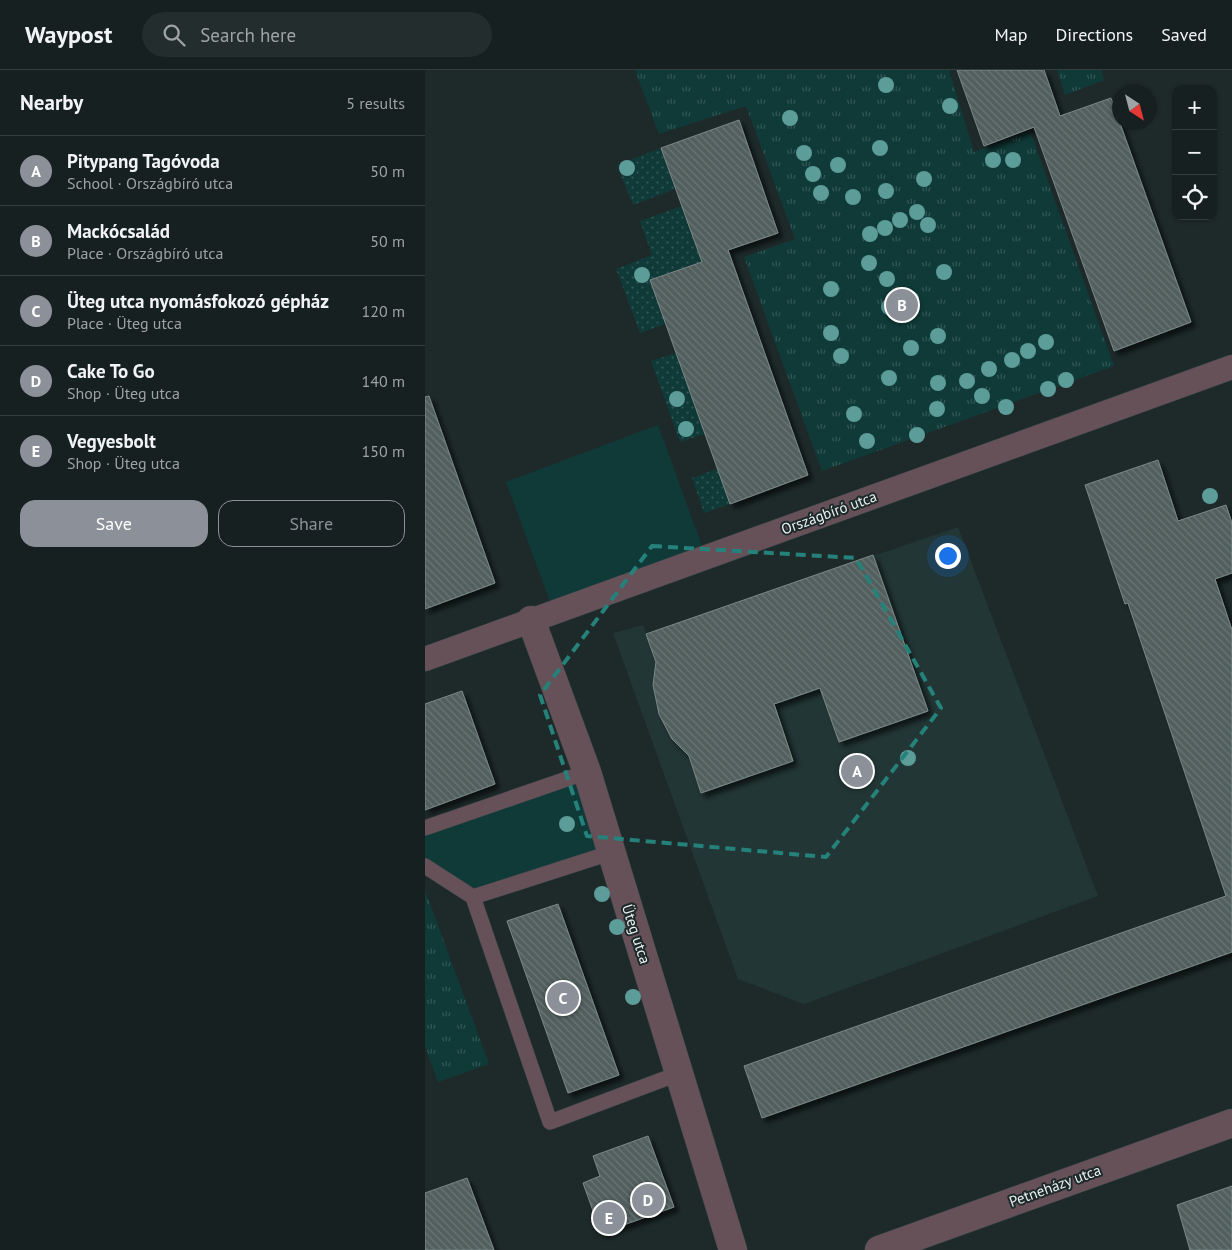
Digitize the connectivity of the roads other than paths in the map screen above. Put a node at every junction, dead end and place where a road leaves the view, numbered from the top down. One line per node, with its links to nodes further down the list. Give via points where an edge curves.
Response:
1 (1232, 367): 2 (street, Országbíró utca)
2 (531, 620): 3 (street, Országbíró utca); 4 (street, Üteg utca)
3 (425, 659)
4 (587, 772): 5 (lane); 6 (street, Üteg utca)
5 (425, 828)
6 (610, 853): 8 (lane); 9 (street, Üteg utca)
7 (425, 866): 8 (lane)
8 (473, 897): 9 (lane, via 550,1122)
9 (680, 1073): 11 (street, Üteg utca)
10 (1232, 1123): 12 (street, Petneházy utca)
11 (733, 1250)
12 (879, 1250)

